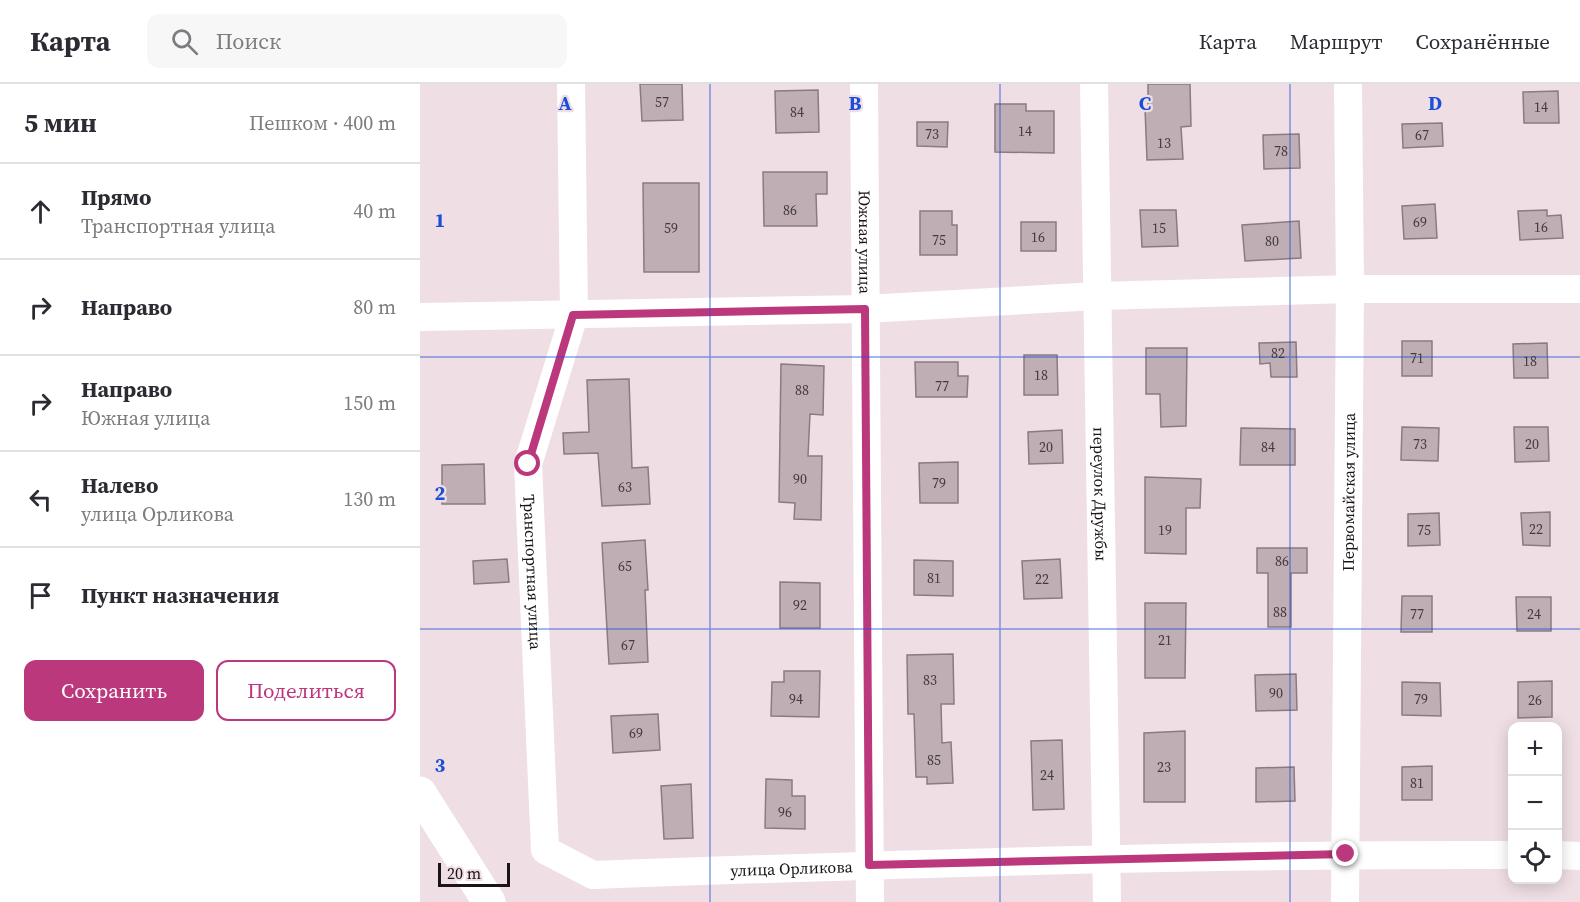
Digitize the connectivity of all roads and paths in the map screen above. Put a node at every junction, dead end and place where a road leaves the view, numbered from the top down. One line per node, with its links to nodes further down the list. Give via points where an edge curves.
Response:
1 (571, 84): 9 (street, Транспортная улица)
2 (864, 84): 8 (street, Южная улица)
3 (1094, 84): 7 (street, переулок Дружбы)
4 (1348, 84): 5 (street, Первомайская улица)
5 (1350, 289): 6 (street); 7 (street); 13 (street, Первомайская улица)
6 (1580, 290)
7 (1097, 296): 8 (street); 17 (street, переулок Дружбы)
8 (865, 309): 9 (street); 18 (street, Южная улица)
9 (573, 315): 10 (street); 12 (street, Транспортная улица, via 528,464)
10 (420, 317)
11 (420, 793): 19 (main road)
12 (545, 850): 18 (street, улица Орликова, via 593,875)
13 (1346, 854): 14 (street, улица Орликова); 17 (street, улица Орликова); 22 (street, Первомайская улица)
14 (1508, 855)
15 (1562, 855): 16 (street)
16 (1580, 856)
17 (1106, 859): 18 (street, улица Орликова); 21 (street, переулок Дружбы)
18 (869, 865): 20 (street, Южная улица)
19 (489, 902)
20 (870, 902)
21 (1107, 902)
22 (1345, 902)

